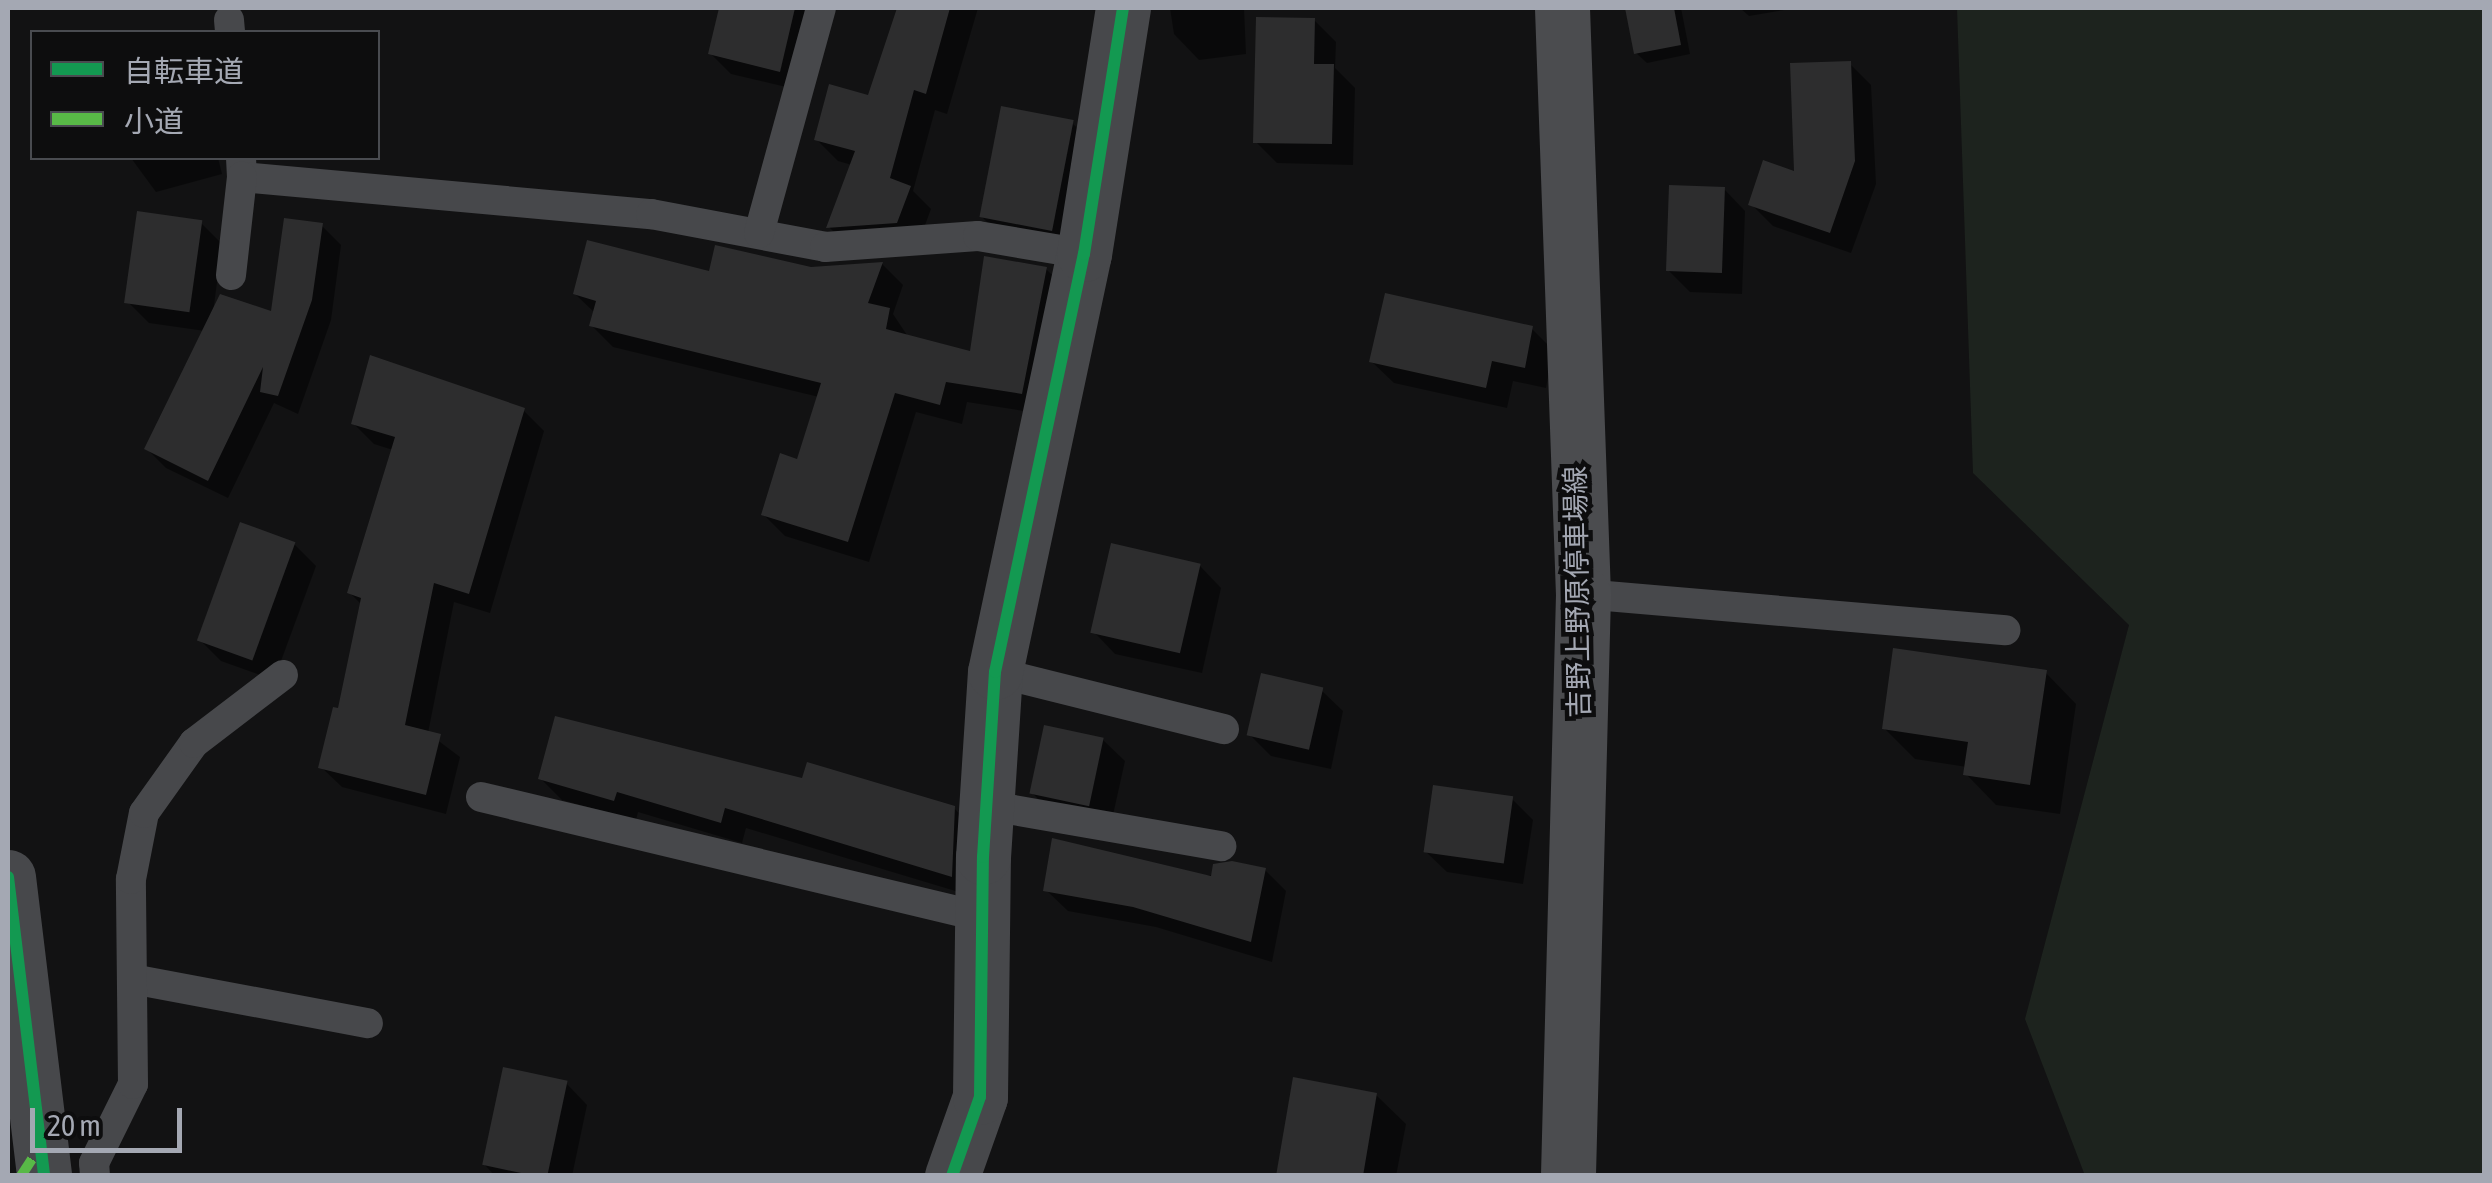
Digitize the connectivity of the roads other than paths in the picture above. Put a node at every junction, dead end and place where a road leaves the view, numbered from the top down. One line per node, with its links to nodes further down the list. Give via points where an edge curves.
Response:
1 (821, 8): 5 (lane)
2 (1122, 8): 6 (street)
3 (1562, 8): 8 (main road, 吉野上野原停車場線)
4 (241, 167): 5 (lane); 7 (lane)
5 (759, 234): 6 (lane, via 825,248 978,236)
6 (1084, 254): 10 (street)
7 (231, 274)
8 (1583, 594): 9 (lane); 23 (main road, 吉野上野原停車場線)
9 (2004, 630)
10 (995, 672): 12 (lane); 14 (street)
11 (283, 676): 18 (lane, via 194,743 144,812 130,879)
12 (1224, 729)
13 (480, 797): 17 (lane)
14 (985, 805): 15 (lane); 17 (street)
15 (1221, 846)
16 (8, 876): 20 (street)
17 (982, 917): 22 (street, via 980,1097)
18 (132, 979): 19 (lane); 21 (lane, via 133,1084 94,1163)
19 (368, 1023)
20 (44, 1176)
21 (95, 1176)
22 (952, 1176)
23 (1568, 1176)

